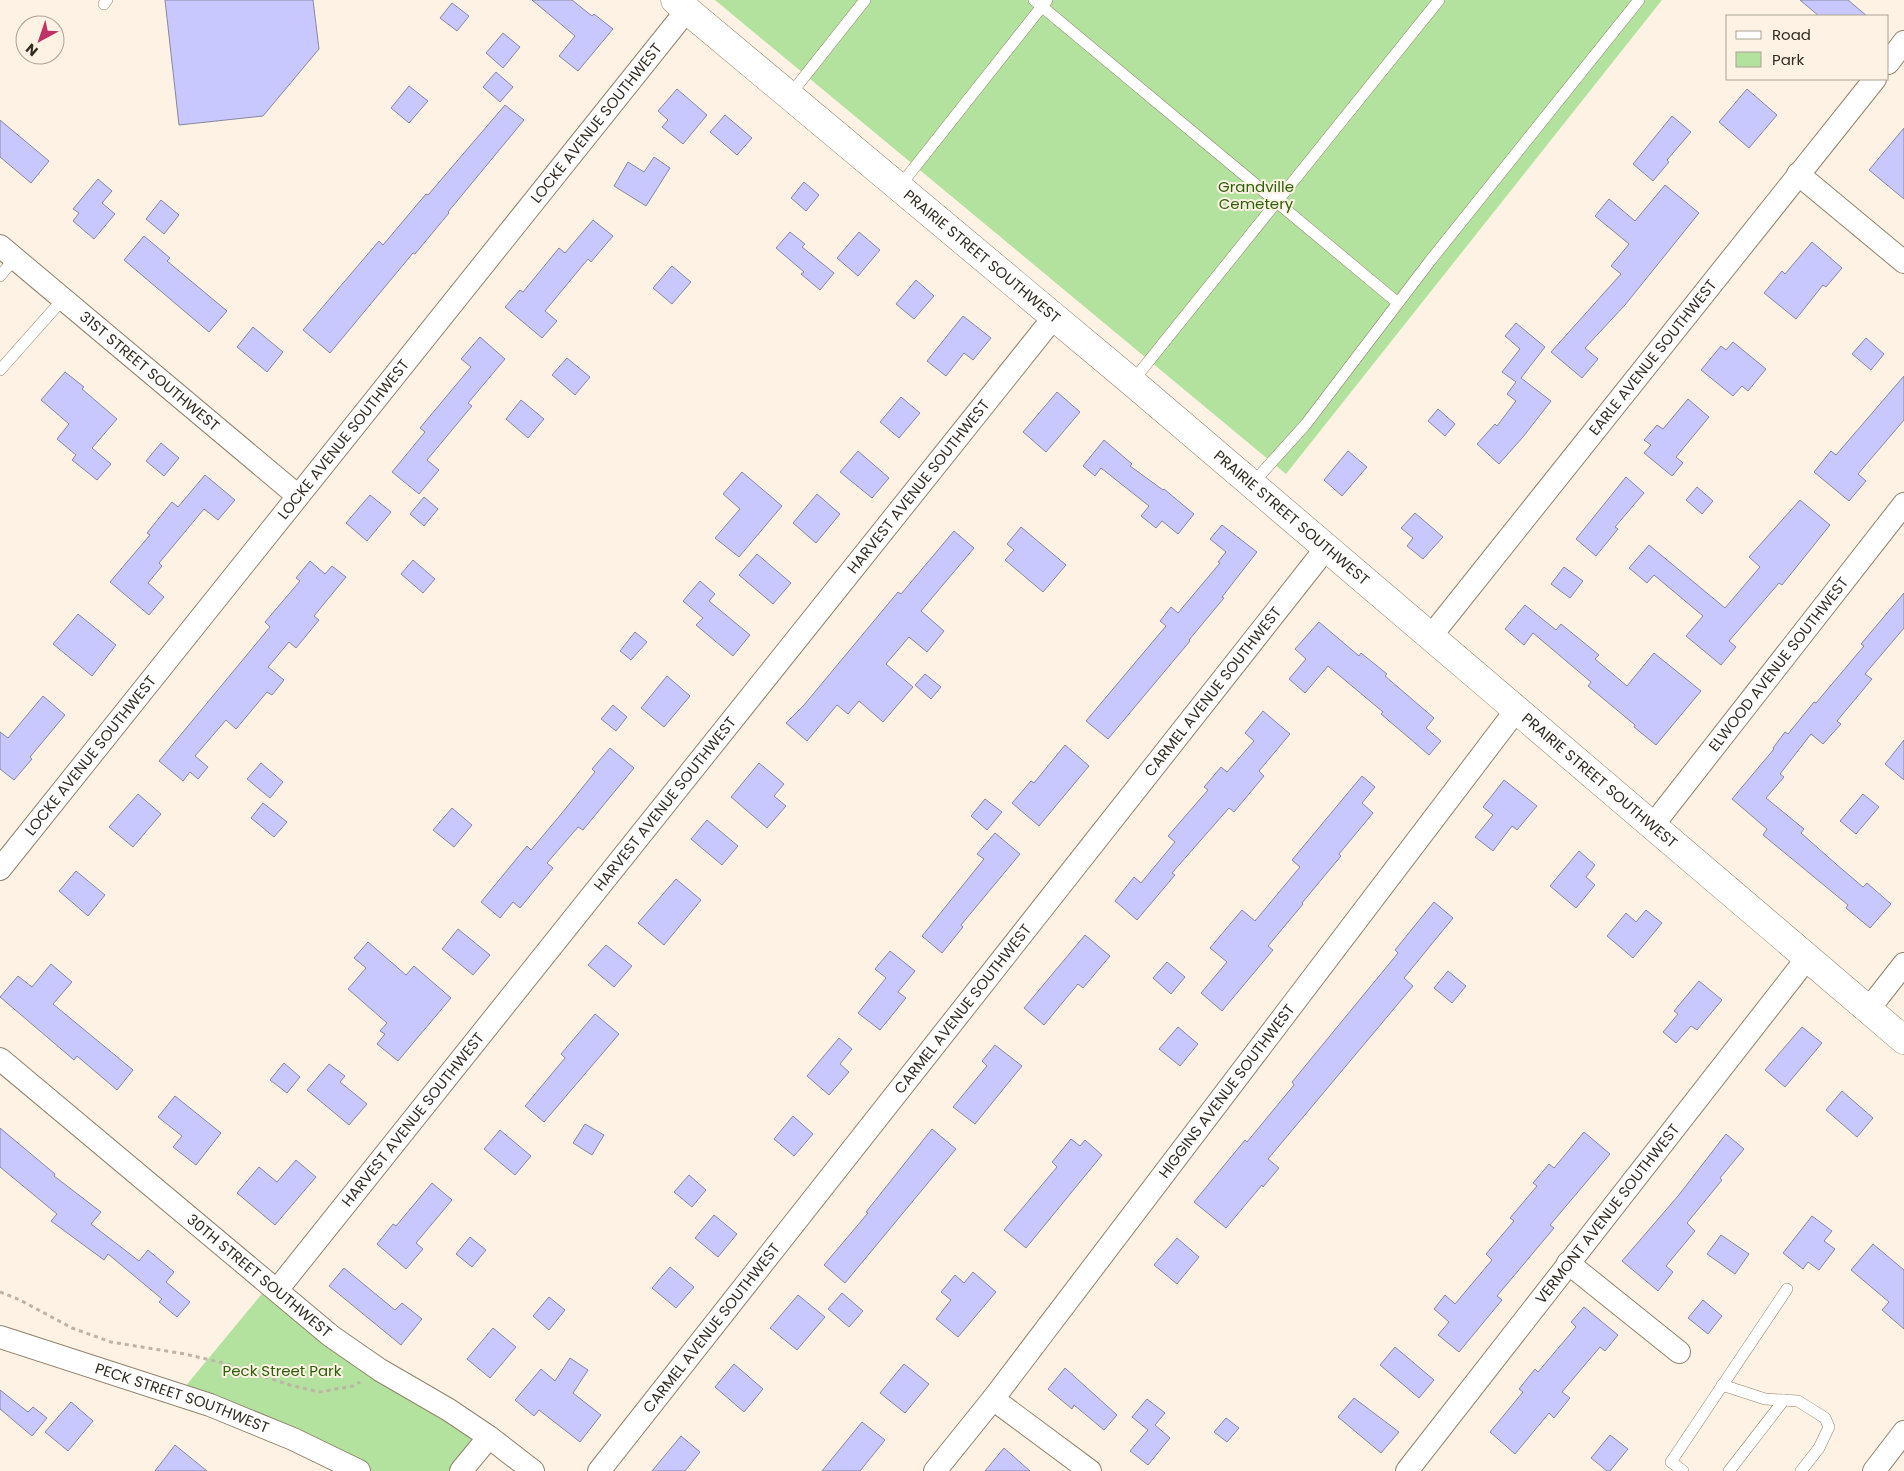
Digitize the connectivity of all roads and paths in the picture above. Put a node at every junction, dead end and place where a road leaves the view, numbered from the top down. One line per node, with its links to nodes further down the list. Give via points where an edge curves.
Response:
1 (865, 0): 9 (lane)
2 (1439, 0): 12 (lane)
3 (1639, 0): 17 (lane)
4 (1040, 2): 11 (lane); 12 (lane)
5 (681, 5): 9 (street, PRAIRIE STREET SOUTHWEST); 22 (street, LOCKE AVENUE SOUTHWEST)
6 (1904, 42): 7 (street)
7 (1889, 62)
8 (1874, 80): 10 (street, EARLE AVENUE SOUTHWEST)
9 (789, 96): 11 (street, PRAIRIE STREET SOUTHWEST)
10 (1798, 174): 14 (street); 25 (street, EARLE AVENUE SOUTHWEST)
11 (899, 187): 18 (street, PRAIRIE STREET SOUTHWEST)
12 (1277, 203): 17 (lane); 20 (lane)
13 (7, 252): 15 (lane); 16 (street, 31ST STREET SOUTHWEST)
14 (1904, 262)
15 (0, 276)
16 (63, 299): 19 (lane); 22 (street, 31ST STREET SOUTHWEST)
17 (1398, 303): 21 (lane, via 1306,424)
18 (1054, 317): 20 (street, PRAIRIE STREET SOUTHWEST); 36 (street, HARVEST AVENUE SOUTHWEST)
19 (0, 370)
20 (1132, 382): 21 (street, PRAIRIE STREET SOUTHWEST)
21 (1252, 484): 24 (street, PRAIRIE STREET SOUTHWEST)
22 (298, 496): 28 (street, LOCKE AVENUE SOUTHWEST)
23 (1904, 504): 27 (street, ELWOOD AVENUE SOUTHWEST)
24 (1327, 547): 25 (street, PRAIRIE STREET SOUTHWEST); 50 (street, CARMEL AVENUE SOUTHWEST)
25 (1431, 636): 26 (street, PRAIRIE STREET SOUTHWEST)
26 (1516, 709): 27 (street, PRAIRIE STREET SOUTHWEST); 42 (street, HIGGINS AVENUE SOUTHWEST)
27 (1653, 825): 29 (street, PRAIRIE STREET SOUTHWEST)
28 (0, 870)
29 (1808, 957): 31 (street, PRAIRIE STREET SOUTHWEST); 34 (street, VERMONT AVENUE SOUTHWEST)
30 (1904, 964): 31 (street)
31 (1868, 1010): 32 (street, PRAIRIE STREET SOUTHWEST)
32 (1904, 1040)
33 (0, 1059): 36 (street, 30TH STREET SOUTHWEST)
34 (1568, 1264): 39 (street); 53 (street, VERMONT AVENUE SOUTHWEST)
35 (1787, 1289): 41 (lane)
36 (276, 1290): 40 (street, 30TH STREET SOUTHWEST, via 331,1336)
37 (0, 1292): 40 (path, via 72,1328 111,1342 223,1363 319,1392 354,1386)
38 (0, 1337): 47 (street, PECK STREET SOUTHWEST, via 210,1405 293,1439)
39 (1679, 1352)
40 (380, 1370): 45 (street, 30TH STREET SOUTHWEST)
41 (1722, 1385): 43 (lane, via 1765,1399); 46 (lane)
42 (993, 1399): 51 (street, HIGGINS AVENUE SOUTHWEST); 52 (street)
43 (1784, 1400): 55 (lane); 56 (lane, via 1798,1401 1825,1418 1829,1427 1819,1448)
44 (1904, 1432): 57 (street)
45 (489, 1437): 48 (street); 49 (street, 30TH STREET SOUTHWEST)
46 (1668, 1467): 54 (lane)
47 (359, 1471)
48 (461, 1471)
49 (533, 1471)
50 (599, 1471)
51 (935, 1471)
52 (1090, 1471)
53 (1407, 1471)
54 (1683, 1471)
55 (1729, 1471)
56 (1800, 1471)
57 (1874, 1471)

